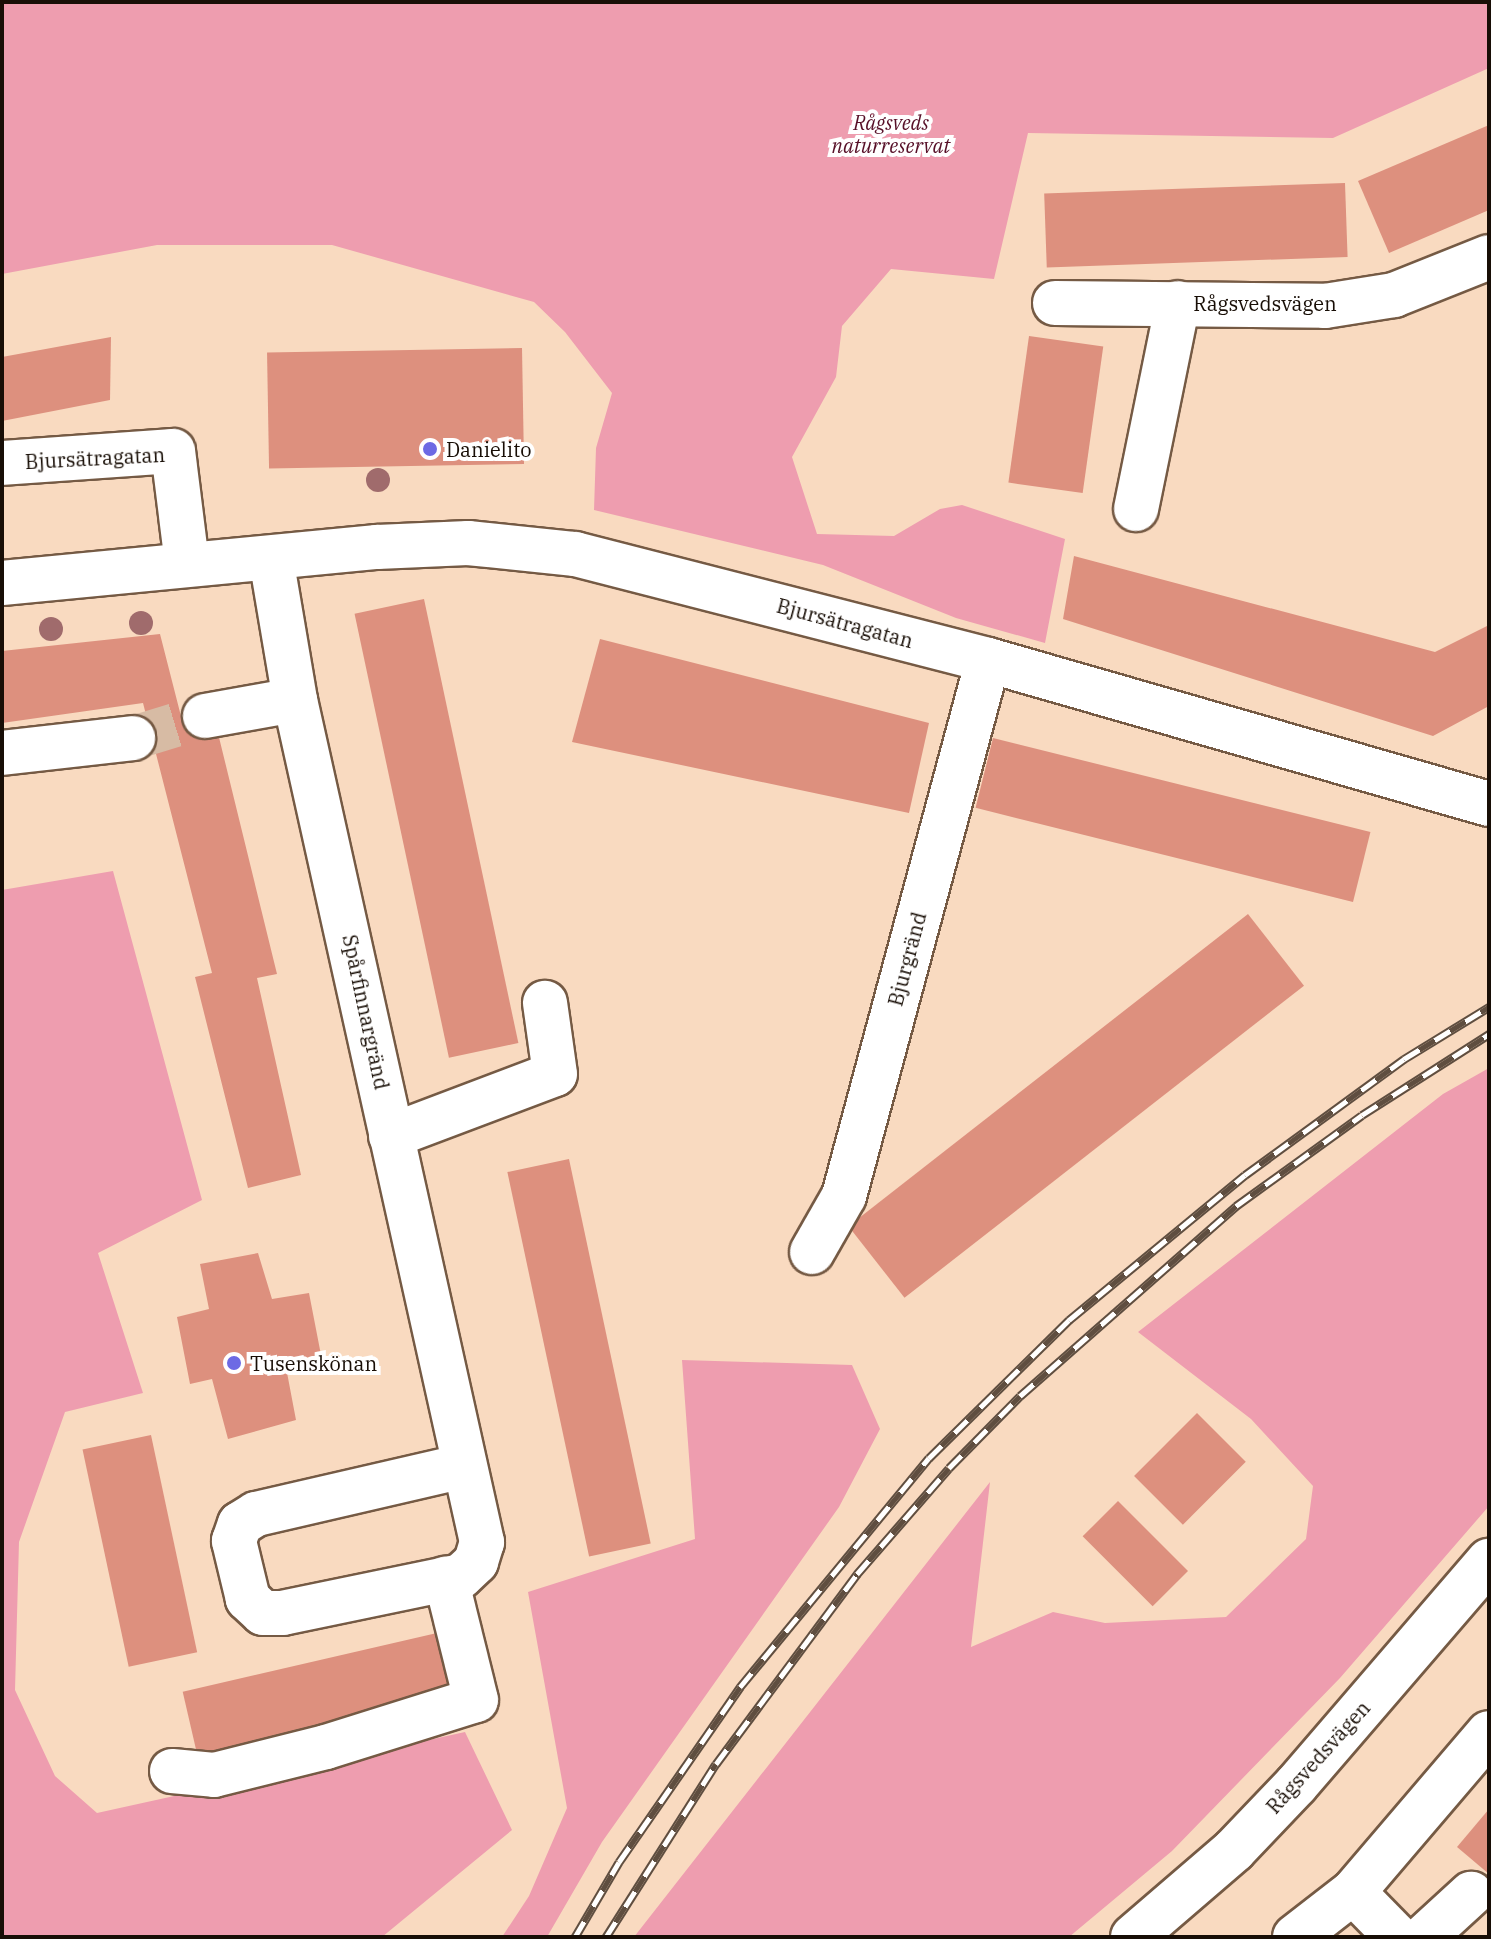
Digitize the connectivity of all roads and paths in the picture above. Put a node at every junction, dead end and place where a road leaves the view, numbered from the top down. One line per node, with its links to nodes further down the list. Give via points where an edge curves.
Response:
1 (1489, 257): 3 (street, Rågsvedsvägen, via 1394,295 1325,306)
2 (1055, 303): 3 (street, Rågsvedsvägen)
3 (1178, 303): 5 (street, Rågsvedsvägen)
4 (2, 463): 7 (street, Bjursätragatan, via 173,451)
5 (1136, 509)
6 (271, 558): 7 (street, Bjursätragatan); 9 (street, Bjursätragatan, via 468,543 575,554); 10 (street, Spårfinnargränd)
7 (187, 563): 8 (street, Bjursätragatan)
8 (2, 583)
9 (988, 660): 14 (street, Bjursätragatan); 17 (street, Bjurgränd, via 844,1196)
10 (295, 700): 11 (street); 16 (street, Spårfinnargränd)
11 (205, 716)
12 (133, 738): 13 (street)
13 (2, 753)
14 (1489, 804)
15 (545, 1003): 16 (street, via 555,1074)
16 (391, 1136): 18 (street, Spårfinnargränd)
17 (812, 1252)
18 (464, 1466): 20 (street, Spårfinnargränd, via 482,1542 476,1562 461,1576); 20 (street, Spårfinnargränd, via 256,1514 240,1524 234,1541 248,1599 263,1613)
19 (1489, 1561): 25 (street, Rågsvedsvägen)
20 (446, 1579): 22 (street, via 476,1700 214,1775)
21 (1489, 1733): 23 (street)
22 (172, 1771)
23 (1353, 1892): 27 (street); 28 (street)
24 (1471, 1894): 29 (street)
25 (1177, 1922): 26 (street, Rågsvedsvägen)
26 (1133, 1937)
27 (1295, 1937)
28 (1397, 1937)
29 (1424, 1937)

